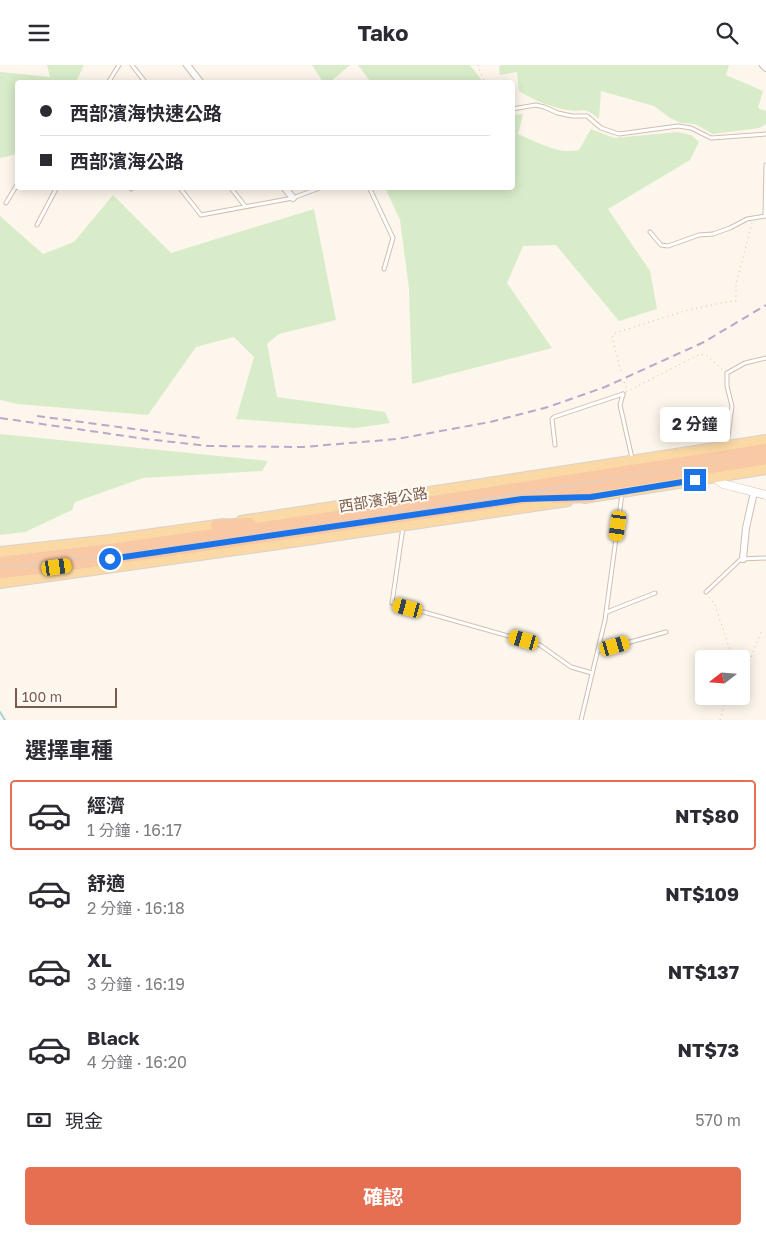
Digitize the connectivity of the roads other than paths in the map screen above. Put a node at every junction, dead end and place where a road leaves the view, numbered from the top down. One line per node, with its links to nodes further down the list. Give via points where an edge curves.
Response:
1 (119, 65): 6 (lane)
2 (132, 65): 7 (lane)
3 (187, 65): 8 (street)
4 (763, 65): 5 (street)
5 (766, 68)
6 (110, 80)
7 (144, 80)
8 (199, 80)
9 (515, 108): 10 (lane, via 536,105 558,113 587,116 601,128 619,134 678,127 692,128 711,138)
10 (766, 134)
11 (766, 165): 22 (lane)
12 (15, 188): 20 (lane)
13 (55, 190): 23 (lane)
14 (181, 190): 21 (lane, via 201,215)
15 (232, 190): 21 (lane)
16 (286, 190): 19 (street)
17 (314, 190): 19 (lane)
18 (370, 190): 25 (lane, via 393,238)
19 (293, 198): 21 (lane)
20 (6, 203)
21 (245, 206)
22 (766, 216): 24 (lane, via 747,219 721,231 668,246 661,245)
23 (37, 225)
24 (650, 232)
25 (384, 269)
26 (766, 358): 29 (lane, via 745,363 727,373 732,406)
27 (766, 440): 29 (main road, 西部濱海公路)
28 (555, 445): 32 (lane, via 554,417 625,393 620,405)
29 (727, 446): 32 (main road, 西部濱海公路)
30 (766, 449): 40 (highway)
31 (766, 459): 39 (highway)
32 (633, 461): 41 (main road, 西部濱海公路)
33 (766, 469): 34 (main road, 西部濱海公路)
34 (714, 477): 35 (main road, 西部濱海公路); 36 (street, via 723,484)
35 (623, 491): 38 (main road, 西部濱海公路); 51 (lane)
36 (754, 492): 37 (street); 44 (street)
37 (766, 495)
38 (591, 497): 39 (highway); 42 (main road, 西部濱海公路)
39 (522, 499): 47 (highway)
40 (330, 517): 41 (highway); 46 (highway)
41 (216, 525): 43 (main road, 西部濱海公路)
42 (403, 526): 48 (main road, 西部濱海公路); 54 (lane, via 392,603 540,645 571,667)
43 (0, 552)
44 (743, 559): 45 (lane); 50 (lane)
45 (766, 559)
46 (0, 562)
47 (0, 573)
48 (0, 583)
49 (655, 593): 51 (lane)
50 (706, 593)
51 (606, 612): 53 (lane)
52 (666, 632): 53 (lane)
53 (598, 651): 54 (lane)
54 (592, 673): 55 (lane)
55 (581, 720)

